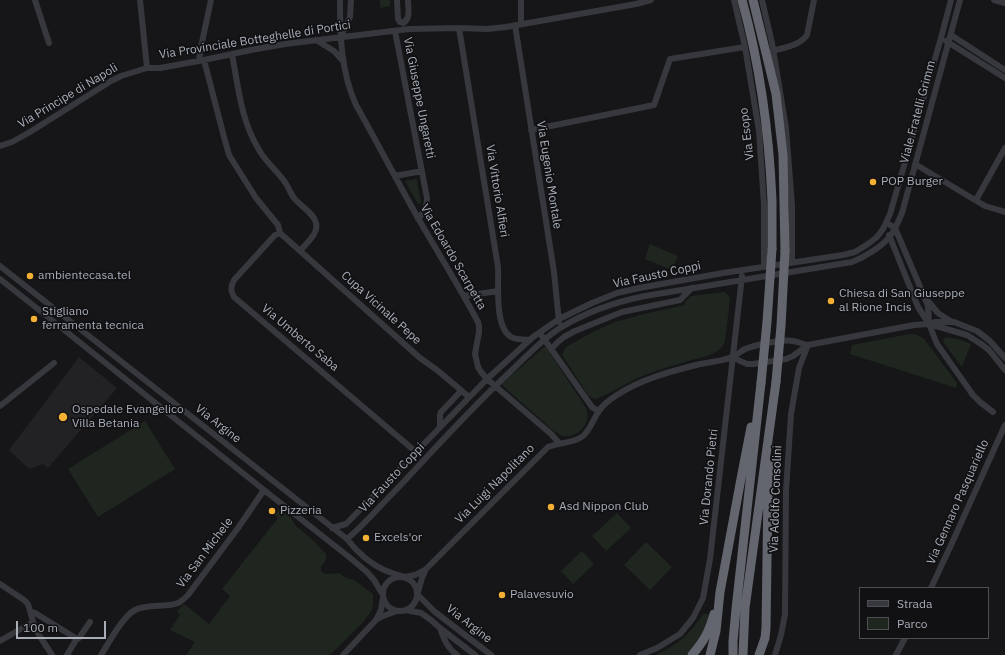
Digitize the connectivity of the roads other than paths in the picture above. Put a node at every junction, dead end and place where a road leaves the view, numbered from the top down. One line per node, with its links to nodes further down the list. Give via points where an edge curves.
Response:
1 (35, 0): 28 (street)
2 (140, 0): 35 (street)
3 (211, 0): 33 (street, via 201,47)
4 (340, 0): 25 (street, Via Edoardo Scarpetta)
5 (351, 0): 25 (street, via 350,17)
6 (397, 0): 19 (street, via 398,19)
7 (408, 0): 19 (street, via 408,18)
8 (521, 0): 20 (street, Via Eugenio Montale)
9 (651, 0): 20 (street, Via Provinciale Botteghelle di Portici)
10 (734, 0): 30 (street, Via Esopo)
11 (742, 0): 80 (highway, bridge, via 756,58 763,104 772,200 772,256)
12 (753, 0): 76 (highway, bridge, via 776,94 783,155 785,251)
13 (762, 0): 31 (street)
14 (814, 0): 31 (street, via 807,35 796,44)
15 (951, 0): 26 (street, Viale Fratelli Grimm)
16 (960, 0): 24 (street, Viale Fratelli Grimm)
17 (995, 0): 18 (street)
18 (1005, 4)
19 (403, 23): 22 (street)
20 (518, 24): 21 (street, Via Provinciale Botteghelle di Portici, via 487,29); 38 (street, Via Eugenio Montale)
21 (459, 28): 22 (street, Via Provinciale Botteghelle di Portici); 59 (street, Via Vittorio Alfieri, via 498,267)
22 (404, 30): 23 (street, Via Provinciale Botteghelle di Portici)
23 (394, 31): 25 (street, Via Provinciale Botteghelle di Portici); 42 (street, Via Giuseppe Ungaretti)
24 (951, 34): 26 (street); 29 (street, Viale Fratelli Grimm); 36 (street)
25 (340, 37): 27 (street, Via Provinciale Botteghelle di Portici); 34 (street, Via Edoardo Scarpetta)
26 (942, 38): 29 (street); 47 (street, Viale Fratelli Grimm)
27 (316, 40): 32 (street, Via Provinciale Botteghelle di Portici); 34 (street, via 334,51)
28 (49, 43)
29 (949, 43): 37 (street); 41 (street, Viale Fratelli Grimm)
30 (745, 47): 38 (street, via 670,59 654,105); 54 (street, Via Esopo, via 759,131 764,205)
31 (773, 51): 52 (street, via 786,136 792,205)
32 (232, 54): 33 (street, Via Provinciale Botteghelle di Portici); 51 (street, via 242,104 258,148 287,184 294,198 316,221 315,232)
33 (202, 61): 35 (street, Via Provinciale Botteghelle di Portici); 49 (street, via 229,155 256,198 278,225)
34 (343, 61): 43 (street, Via Edoardo Scarpetta, via 351,96)
35 (147, 68): 39 (street, Via Principe di Napoli, via 111,81 30,132)
36 (1005, 70)
37 (1005, 78)
38 (531, 130): 62 (street, Via Eugenio Montale)
39 (0, 146)
40 (1005, 148): 44 (street)
41 (916, 164): 44 (street); 48 (street, Viale Fratelli Grimm)
42 (422, 170): 43 (street, Via Giuseppe Ungaretti); 46 (street, Via Giuseppe Ungaretti, via 427,202)
43 (395, 176): 46 (street, Via Edoardo Scarpetta)
44 (976, 200): 45 (street, via 985,206)
45 (1005, 212)
46 (418, 219): 60 (street, Via Edoardo Scarpetta)
47 (887, 222): 48 (street); 50 (street, Viale Fratelli Grimm); 52 (street, Via Fausto Coppi, via 877,237 855,252)
48 (895, 228): 50 (street, Viale Fratelli Grimm); 61 (street)
49 (280, 233): 51 (street, Cupa Vicinale Pepe); 87 (street, Via Umberto Saba, via 275,235 234,280 232,294)
50 (890, 236): 57 (street, Via Fausto Coppi, via 862,258 852,262); 64 (street, Viale Fratelli Grimm, via 918,307)
51 (300, 250): 78 (street, Cupa Vicinale Pepe, via 420,358)
52 (792, 262): 54 (street, Via Fausto Coppi)
53 (0, 266): 89 (street, Via Argine)
54 (764, 267): 55 (street, Via Fausto Coppi)
55 (743, 270): 57 (street, Via Dorando Pietri); 62 (street, Via Fausto Coppi, via 617,293)
56 (0, 279): 88 (street, Via Argine)
57 (742, 280): 58 (street, Via Fausto Coppi); 71 (street, Via Dorando Pietri)
58 (692, 288): 65 (street, Via Fausto Coppi, via 619,302); 70 (street, Via Fausto Coppi, via 680,300 622,312 598,321 564,337)
59 (498, 291): 60 (street); 68 (street, Via Vittorio Alfieri, via 500,316 506,332 516,338)
60 (464, 296): 75 (street, Via Edoardo Scarpetta, via 479,324 474,354 478,367)
61 (924, 296): 63 (street, via 931,306); 64 (street, via 928,306)
62 (559, 319): 65 (street, Via Eugenio Montale); 66 (street, Via Fausto Coppi)
63 (954, 322): 64 (street); 72 (street, via 977,331)
64 (929, 324): 69 (street, Via Luigi Napolitano); 74 (street, via 974,339 988,350); 83 (street, via 936,344 972,395)
65 (559, 328): 67 (street, Via Fausto Coppi)
66 (540, 332): 67 (street); 68 (street, Via Fausto Coppi)
67 (545, 339): 70 (street); 77 (street, Via Fausto Coppi)
68 (530, 340): 75 (street, Via Fausto Coppi)
69 (808, 345): 71 (street, Via Luigi Napolitano, via 785,341 745,349); 71 (street, Via Luigi Napolitano, via 786,359 747,364); 123 (street, Via Adolfo Consolini, via 799,368 792,414 786,491 785,614)
70 (552, 348): 82 (street, via 592,407)
71 (733, 357): 82 (street, Via Luigi Napolitano, via 651,378 617,394); 116 (street, Via Dorando Pietri, via 710,559 703,598 693,618 680,634)
72 (1005, 358)
73 (54, 363): 81 (street)
74 (1005, 370)
75 (487, 379): 77 (street, Via Edoardo Scarpetta); 79 (street, Via Fausto Coppi)
76 (776, 382): 105 (highway, via 768,489); 120 (highway, via 745,608)
77 (495, 385): 86 (street, Via Edoardo Scarpetta); 90 (street, Via Fausto Coppi)
78 (461, 391): 79 (street, Cupa Vicinale Pepe); 85 (street, via 441,412)
79 (469, 397): 85 (street, Via Fausto Coppi)
80 (760, 397): 95 (highway, via 750,431); 119 (highway)
81 (0, 406)
82 (598, 411): 86 (street, Via Luigi Napolitano, via 587,432 581,437)
83 (993, 412)
84 (1005, 425): 94 (street, Via Gennaro Pasquariello)
85 (440, 427): 87 (street, Via Fausto Coppi)
86 (559, 443): 91 (street, Via Luigi Napolitano, via 543,451)
87 (416, 452): 89 (street, Via Fausto Coppi, via 346,524)
88 (264, 490): 97 (street, Via Argine, via 367,572); 111 (street, Via San Michele, via 188,595 174,604 149,606 133,611 125,618)
89 (332, 528): 90 (street, Via Argine)
90 (347, 540): 92 (street, Via Argine, via 374,565)
91 (426, 570): 92 (street, Via Luigi Napolitano); 96 (street, Via Luigi Napolitano)
92 (405, 578): 96 (street, via 413,582); 97 (street, via 396,577 388,582)
93 (0, 584): 100 (street, via 24,600)
94 (930, 587)
95 (720, 592): 117 (highway, via 709,629); 118 (highway, via 716,630)
96 (417, 594): 98 (street, via 414,604); 115 (street, Via Argine, via 435,612)
97 (383, 596): 99 (street, via 389,607); 101 (street)
98 (406, 610): 99 (street); 104 (street, Via Argine, via 421,613)
99 (397, 611): 101 (street)
100 (31, 612): 103 (street); 106 (street)
101 (376, 620): 112 (street)
102 (90, 622): 110 (street)
103 (34, 623): 108 (street); 109 (street)
104 (440, 628): 113 (street, Via Argine, via 444,641); 114 (street, Via Argine)
105 (766, 628): 121 (highway); 122 (highway)
106 (74, 637)
107 (904, 639): 124 (street)
108 (0, 641)
109 (52, 655)
110 (67, 655)
111 (101, 655)
112 (343, 655)
113 (457, 655)
114 (475, 655)
115 (491, 655)
116 (640, 655)
117 (692, 655)
118 (710, 655)
119 (733, 655)
120 (743, 655)
121 (759, 655)
122 (767, 655)
123 (775, 655)
124 (896, 655)

